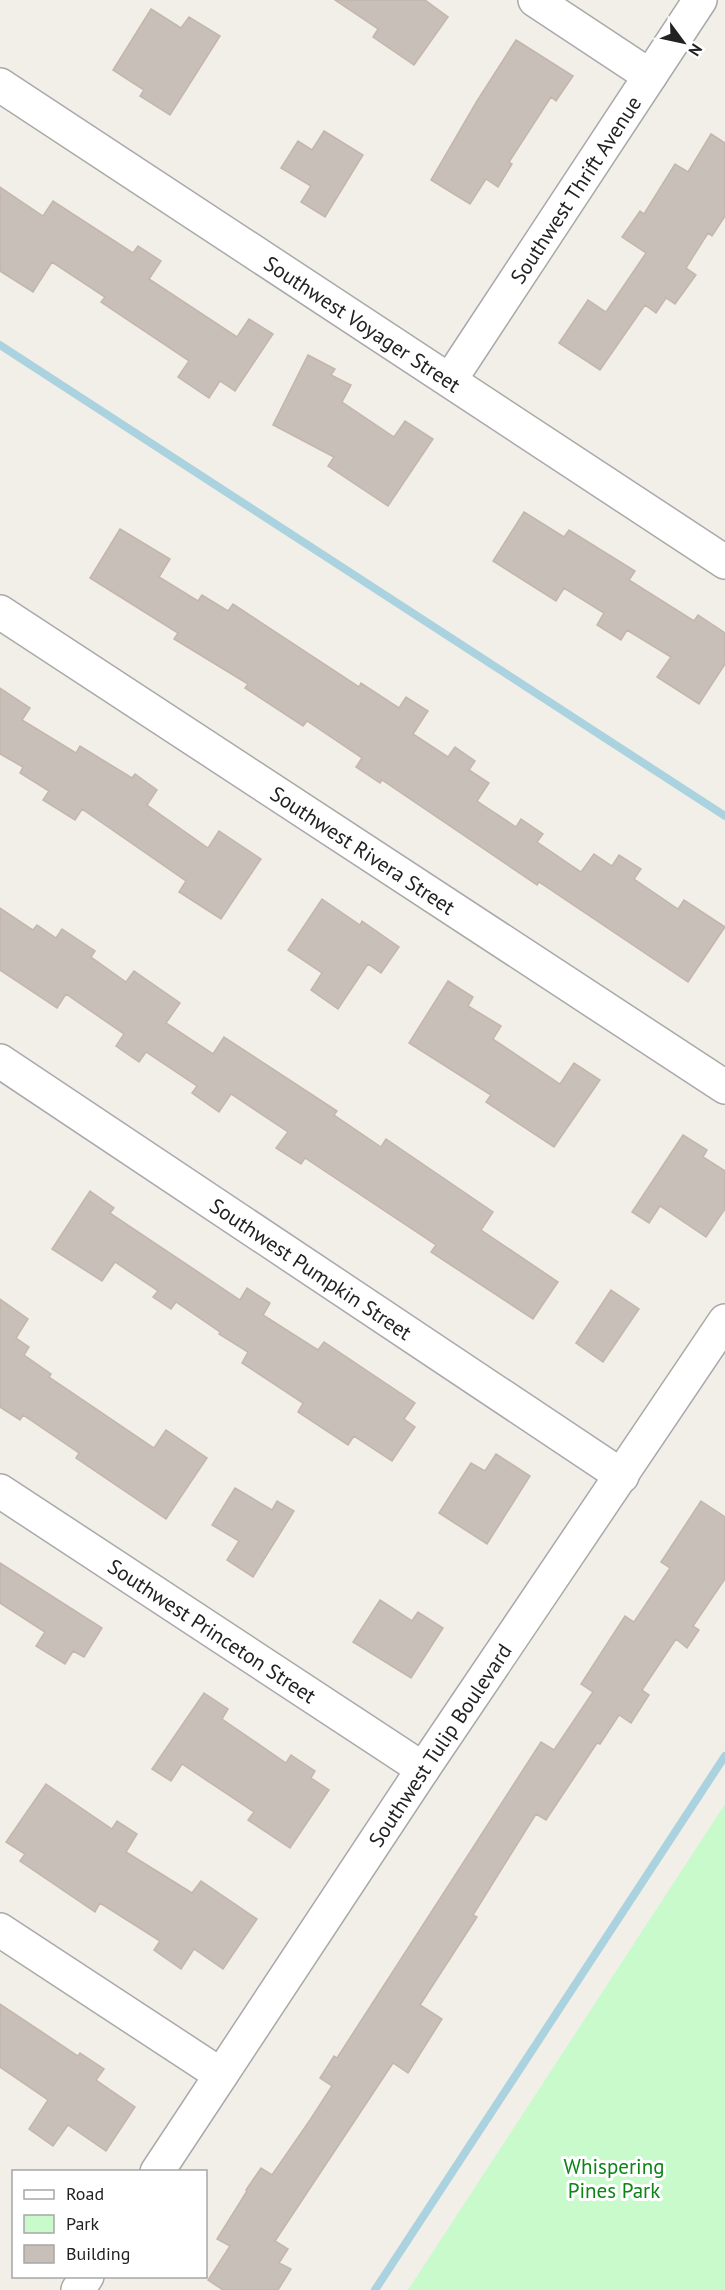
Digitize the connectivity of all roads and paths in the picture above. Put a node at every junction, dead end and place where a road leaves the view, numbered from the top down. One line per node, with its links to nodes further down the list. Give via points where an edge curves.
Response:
1 (535, 0): 3 (street)
2 (700, 0): 3 (street, Southwest Thrift Avenue)
3 (650, 76): 5 (street, Southwest Thrift Avenue)
4 (0, 85): 5 (street, Southwest Voyager Street)
5 (450, 380): 6 (street, Southwest Voyager Street)
6 (725, 562)
7 (0, 612): 9 (street, Southwest Rivera Street)
8 (0, 1061): 11 (street, Southwest Pumpkin Street)
9 (725, 1087)
10 (722, 1332): 11 (street, Southwest Tulip Boulevard)
11 (622, 1476): 13 (street, Southwest Tulip Boulevard)
12 (0, 1491): 13 (street, Southwest Princeton Street)
13 (423, 1769): 15 (street, Southwest Tulip Boulevard)
14 (0, 1930): 15 (street)
15 (220, 2075): 16 (street, Southwest Tulip Boulevard)
16 (158, 2170)

